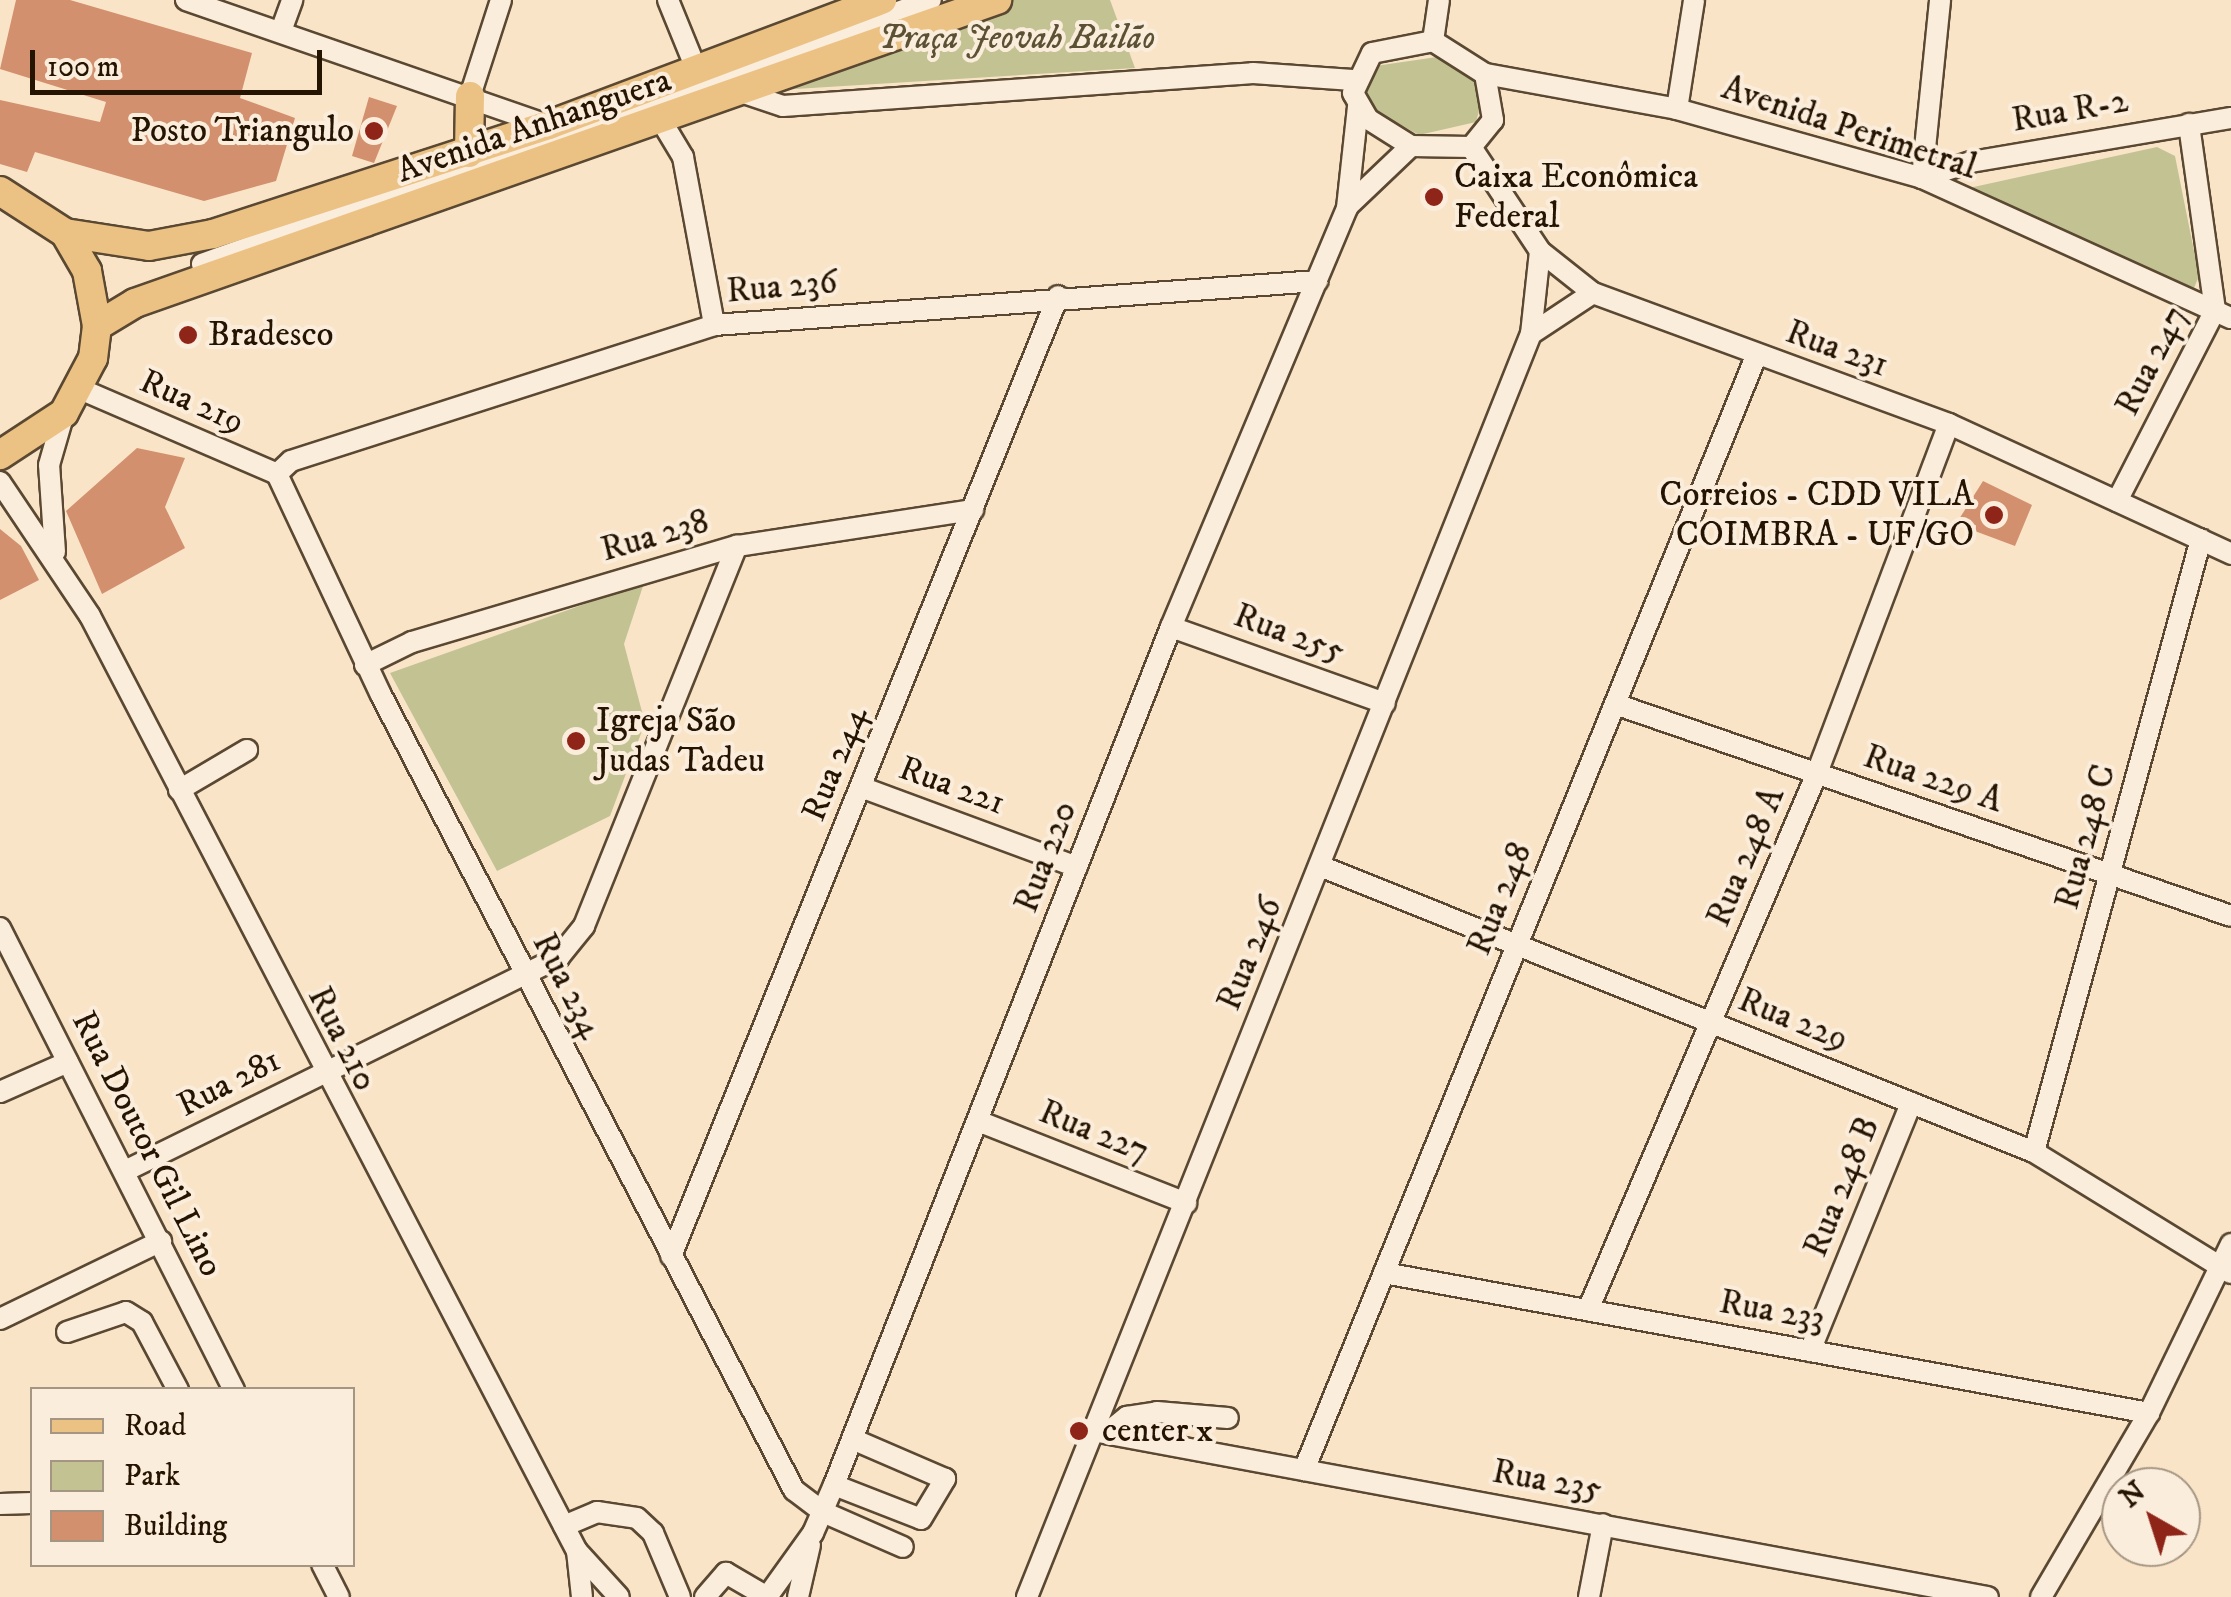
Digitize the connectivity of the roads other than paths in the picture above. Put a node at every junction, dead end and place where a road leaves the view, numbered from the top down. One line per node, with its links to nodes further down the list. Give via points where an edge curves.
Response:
1 (186, 0): 11 (street)
2 (292, 0): 11 (street)
3 (501, 0): 17 (street)
4 (668, 0): 13 (street)
5 (882, 0): 13 (main road, Avenida Anhanguera)
6 (932, 0): 23 (street)
7 (997, 0): 16 (main road, Avenida Anhanguera)
8 (1439, 0): 12 (street)
9 (1694, 0): 19 (street)
10 (1940, 0): 28 (street)
11 (281, 31): 17 (street)
12 (1433, 41): 14 (street); 15 (street, via 1372,53)
13 (695, 66): 23 (main road, Avenida Anhanguera)
14 (1486, 74): 19 (street, Avenida Perimetral); 26 (street, via 1493,120)
15 (1354, 80): 16 (street, via 1253,73 783,106); 18 (street)
16 (741, 92): 21 (main road, Avenida Anhanguera)
17 (470, 96): 23 (street); 27 (main road)
18 (1358, 106): 25 (street); 30 (street, Rua 220)
19 (1677, 108): 28 (street, Avenida Perimetral)
20 (2231, 118): 22 (street, Rua R-2)
21 (662, 122): 24 (main road, Avenida Anhanguera); 39 (street, via 683,157)
22 (2190, 124): 28 (street, Rua R-2, via 1971,162); 37 (street, Rua 247)
23 (560, 129): 24 (street); 27 (main road, Avenida Anhanguera); 33 (street)
24 (600, 142): 38 (main road, Avenida Anhanguera, via 135,303)
25 (1412, 146): 26 (street); 30 (street, Rua 220)
26 (1470, 147): 32 (street, Rua 231)
27 (469, 153): 31 (main road, Avenida Anhanguera, via 213,234 148,246)
28 (1922, 178): 37 (street, Avenida Perimetral)
29 (0, 190): 31 (main road)
30 (1347, 208): 34 (street, Rua 220)
31 (64, 233): 38 (main road, via 87,271)
32 (1540, 251): 35 (street, Rua 231); 40 (street, Rua 246)
33 (202, 264)
34 (1318, 282): 36 (street, Rua 236); 54 (street, Rua 220)
35 (1593, 293): 40 (street); 41 (street, Rua 231)
36 (1058, 296): 39 (street, Rua 236); 49 (street, Rua 244)
37 (2223, 314): 48 (street, Rua 247)
38 (98, 326): 42 (main road)
39 (714, 326): 46 (street, Rua 236, via 292,461)
40 (1531, 334): 56 (street, Rua 246)
41 (1757, 354): 44 (street, Rua 231); 57 (street, Rua 248)
42 (80, 389): 43 (main road); 46 (street, Rua 219)
43 (64, 412): 45 (main road); 52 (street, Rua 210, via 49,465)
44 (1949, 424): 48 (street, Rua 231); 59 (street, Rua 248 A)
45 (0, 455)
46 (277, 474): 55 (street, Rua 234)
47 (0, 482): 52 (street, Rua 210)
48 (2117, 501): 50 (street, Rua 231)
49 (974, 510): 51 (street, Rua 238); 60 (street, Rua 244)
50 (2201, 539): 53 (street, Rua 231); 64 (street, Rua 248 C)
51 (738, 546): 55 (street, Rua 238, via 412,642); 68 (street, Rua 281, via 584,926 559,957)
52 (56, 554): 61 (street, Rua 210)
53 (2231, 554)
54 (1171, 627): 56 (street, Rua 255); 62 (street, Rua 220)
55 (365, 665): 68 (street, Rua 234)
56 (1385, 703): 63 (street, Rua 246)
57 (1614, 704): 59 (street, Rua 229 A); 67 (street, Rua 248)
58 (247, 750): 61 (street)
59 (1817, 773): 64 (street, Rua 229 A); 69 (street, Rua 248 A)
60 (861, 787): 62 (street, Rua 221); 80 (street, Rua 244)
61 (179, 790): 71 (street, Rua 210)
62 (1077, 866): 74 (street, Rua 220)
63 (1320, 866): 67 (street, Rua 229); 77 (street, Rua 246)
64 (2110, 874): 65 (street, Rua 229 A); 75 (street, Rua 248 C)
65 (2231, 916)
66 (0, 928): 70 (street, Rua Doutor Gil Lino)
67 (1517, 944): 69 (street, Rua 229); 82 (street, Rua 248)
68 (524, 974): 71 (street, Rua 281); 80 (street, Rua 234)
69 (1711, 1022): 73 (street, Rua 229); 83 (street, Rua 248 A)
70 (68, 1062): 72 (street); 76 (street, Rua Doutor Gil Lino)
71 (322, 1073): 76 (street, Rua 281); 99 (street, Rua 210)
72 (0, 1092)
73 (1912, 1103): 75 (street, Rua 229); 86 (street, Rua 248 B)
74 (978, 1121): 77 (street, Rua 227); 92 (street, Rua 220)
75 (2034, 1152): 81 (street, Rua 229)
76 (125, 1172): 78 (street, Rua Doutor Gil Lino)
77 (1186, 1203): 91 (street, Rua 246)
78 (161, 1240): 84 (street); 88 (street, Rua Doutor Gil Lino)
79 (2231, 1244): 81 (street)
80 (671, 1256): 97 (street, Rua 234, via 794,1490)
81 (2228, 1272): 89 (street)
82 (1384, 1273): 83 (street, Rua 233); 93 (street, Rua 248)
83 (1588, 1310): 86 (street, Rua 233)
84 (0, 1319)
85 (67, 1332): 87 (street, via 126,1312 142,1322)
86 (1810, 1351): 89 (street, Rua 233)
87 (176, 1387)
88 (233, 1387)
89 (2149, 1412): 114 (street)
90 (1228, 1418): 91 (street, via 1157,1412 1127,1417)
91 (1100, 1432): 93 (street, Rua 235); 111 (street, Rua 246)
92 (852, 1439): 94 (street, Rua 220); 94 (street, via 945,1478 921,1519)
93 (1304, 1470): 98 (street, Rua 235)
94 (834, 1484): 97 (street, Rua 220)
95 (0, 1504): 96 (street)
96 (30, 1504)
97 (823, 1512): 100 (street, Rua 220); 101 (street)
98 (1602, 1524): 112 (street); 113 (street, Rua 235)
99 (564, 1526): 102 (street, Rua 210); 107 (street, via 597,1512 637,1518 653,1533)
100 (813, 1533): 109 (street, Rua 220); 110 (street, Rua 220)
101 (903, 1547)
102 (577, 1551): 105 (street, Rua 210); 106 (street, Rua 210)
103 (324, 1567): 104 (street)
104 (339, 1597)
105 (582, 1597)
106 (619, 1597)
107 (680, 1597)
108 (705, 1597): 109 (street, via 714,1578 726,1574)
109 (767, 1597)
110 (798, 1597)
111 (1027, 1597)
112 (1590, 1597)
113 (1988, 1597)
114 (2041, 1597)

